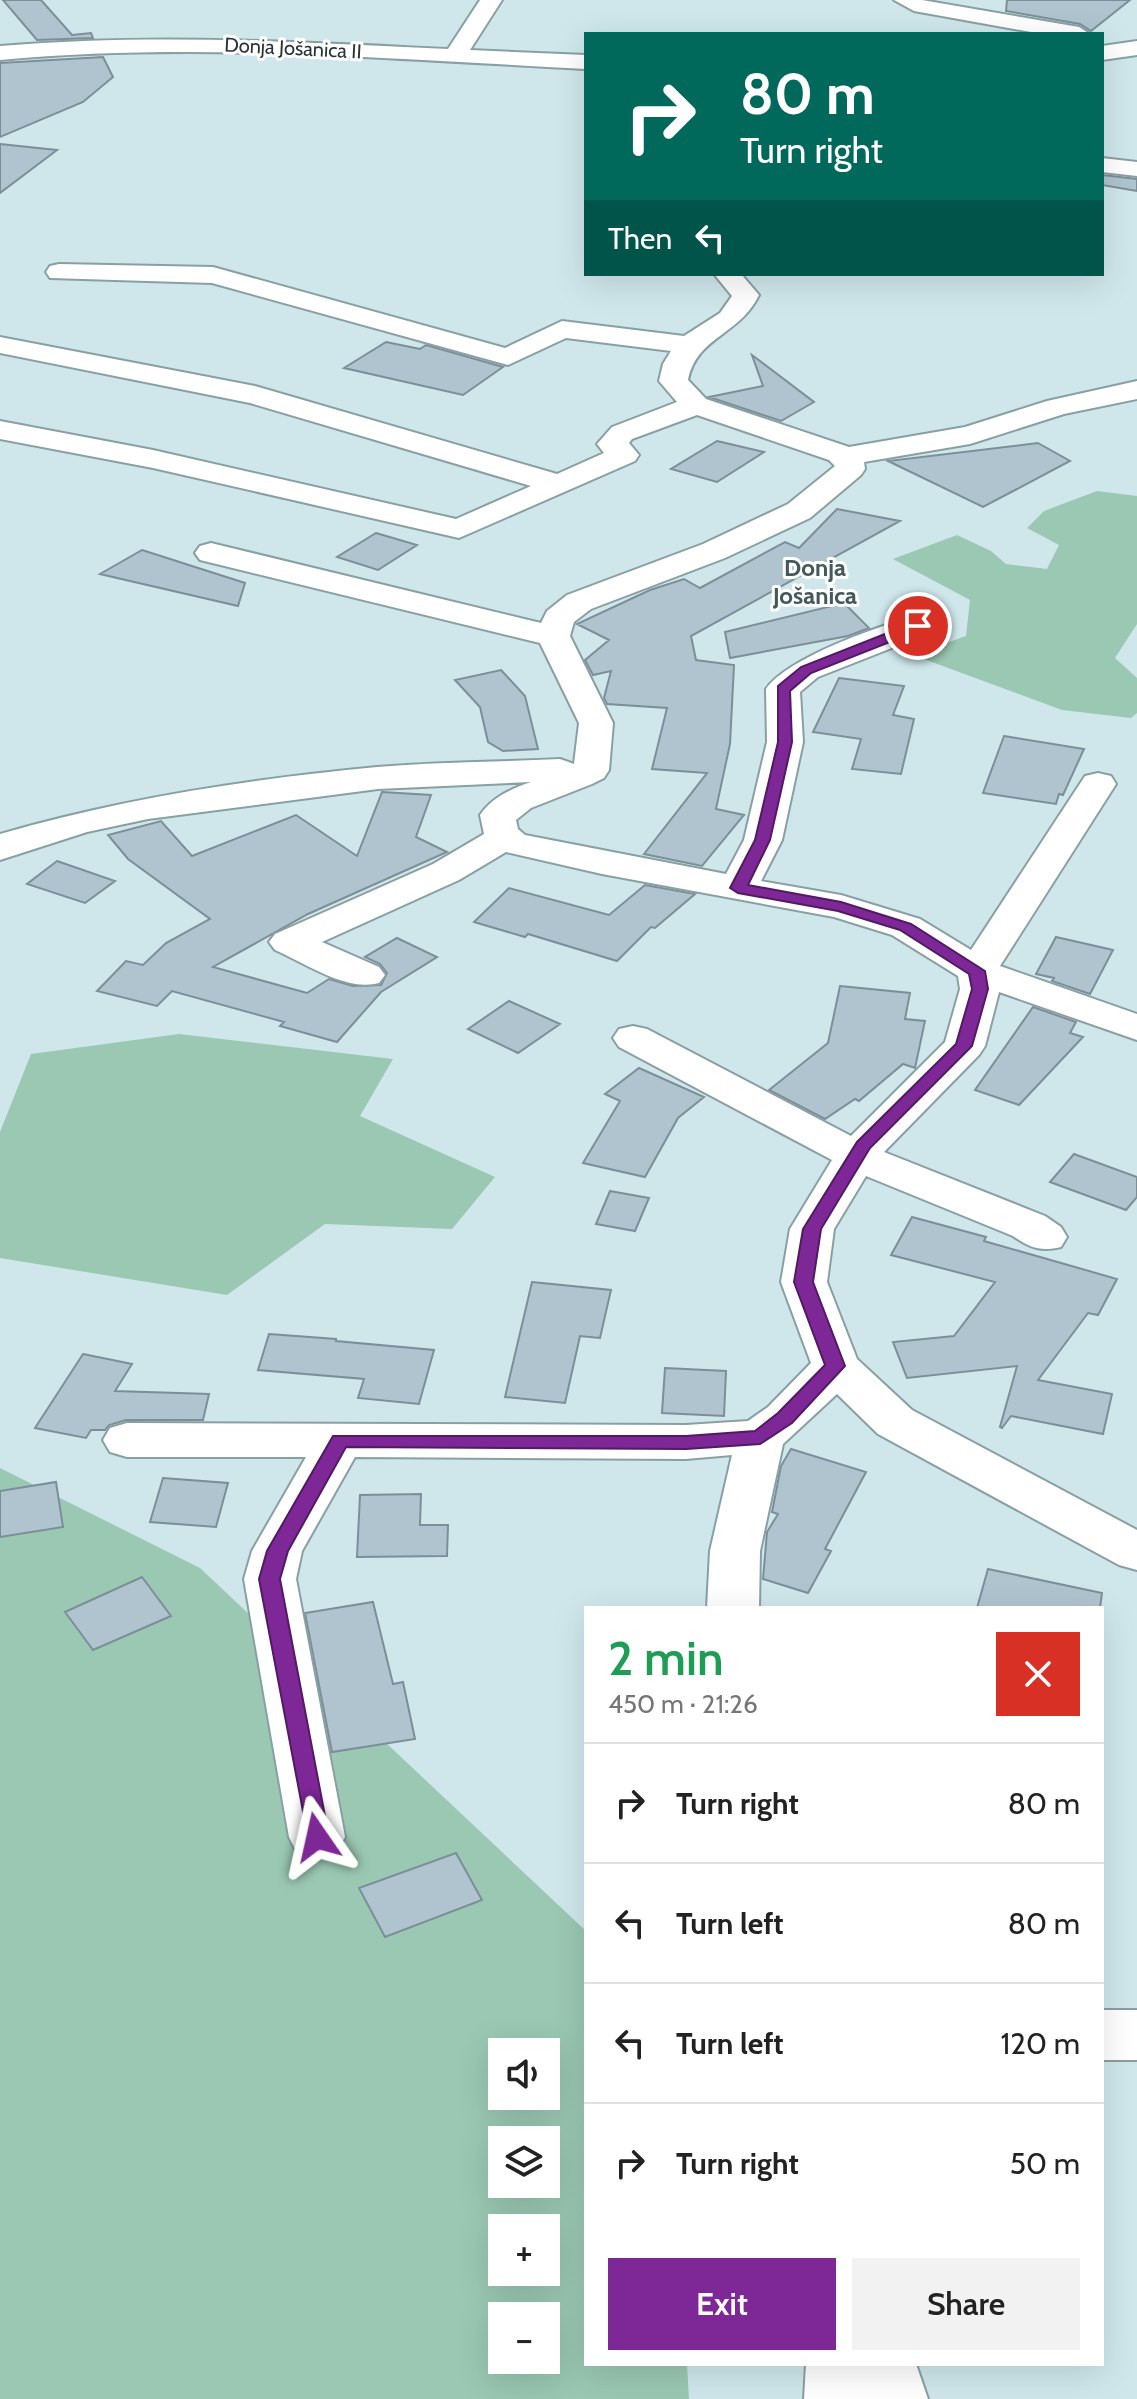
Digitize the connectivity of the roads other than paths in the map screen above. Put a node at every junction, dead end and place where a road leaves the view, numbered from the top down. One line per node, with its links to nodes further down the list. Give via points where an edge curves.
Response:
1 (491, 0): 9 (street)
2 (905, 0): 3 (street)
3 (1068, 32)
4 (1104, 37): 5 (street)
5 (1137, 38)
6 (1137, 48): 8 (street)
7 (0, 53): 9 (street, Donja Jošanica II, via 130,43)
8 (1104, 53)
9 (456, 54): 10 (street, Donja Jošanica II)
10 (584, 62)
11 (1104, 165): 12 (street)
12 (1137, 169)
13 (59, 272): 16 (street, via 213,275 508,357 562,329)
14 (729, 276): 16 (street, via 746,295 743,305)
15 (0, 345): 21 (street, via 255,395)
16 (687, 345): 18 (street, via 674,366 673,381)
17 (1137, 390): 20 (street, via 1057,407 970,435)
18 (696, 405): 20 (street); 21 (street, via 622,433 612,444 624,455)
19 (0, 430): 21 (street, via 459,529)
20 (834, 453): 24 (street, via 849,461 850,469 799,511 714,551 579,602 559,618)
21 (558, 484)
22 (211, 553): 24 (street)
23 (918, 626): 29 (street, via 806,670 783,689 785,742 763,840)
24 (553, 636): 25 (street, via 596,723)
25 (591, 770): 27 (street, via 511,802 498,815); 28 (street, via 378,778 148,808 80,822)
26 (1098, 784): 30 (street)
27 (504, 838): 29 (street); 31 (street, via 446,872 289,942)
28 (0, 849)
29 (738, 888): 30 (street, via 841,907 906,927)
30 (977, 971): 32 (street); 34 (street, via 980,989 964,1046)
31 (365, 975)
32 (1137, 1028)
33 (633, 1038): 34 (street)
34 (856, 1156): 35 (street); 36 (street, via 812,1229 804,1282)
35 (1045, 1237)
36 (836, 1366): 37 (street); 40 (street, via 895,1422)
37 (760, 1437): 39 (street, via 686,1442); 41 (street, via 735,1551)
38 (127, 1440): 39 (street)
39 (340, 1441): 42 (street, via 277,1551 270,1579)
40 (1137, 1552)
41 (733, 1606)
42 (317, 1837)
43 (1104, 2035): 44 (street)
44 (1137, 2035)
45 (839, 2366): 47 (street)
46 (883, 2366): 48 (street)
47 (837, 2399)
48 (895, 2399)

